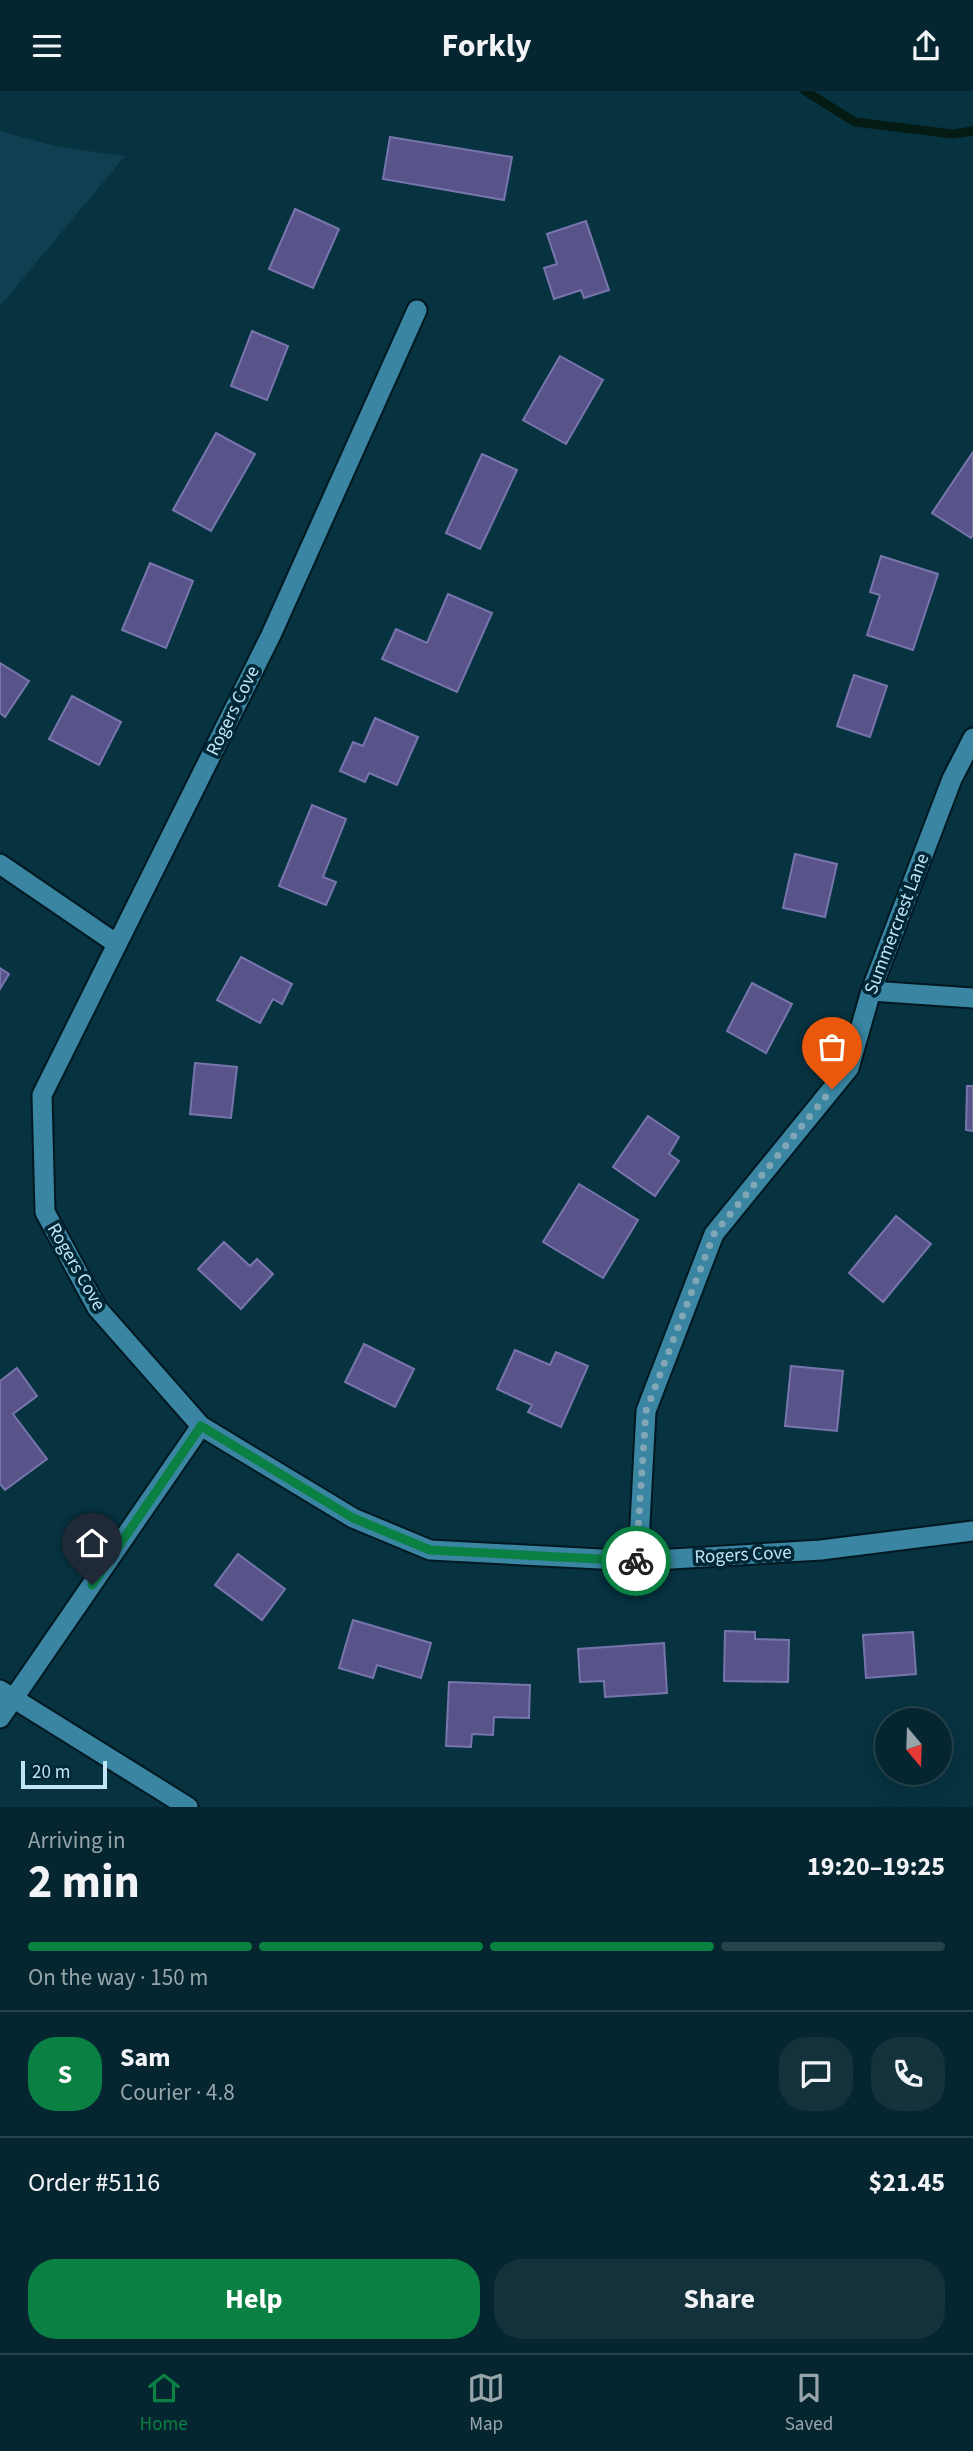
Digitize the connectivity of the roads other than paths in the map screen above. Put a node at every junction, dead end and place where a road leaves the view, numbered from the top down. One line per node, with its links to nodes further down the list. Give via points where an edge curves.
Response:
1 (417, 310): 4 (street, Rogers Cove, via 271,635)
2 (973, 738): 5 (street, Summercrest Lane, via 952,779)
3 (0, 864): 4 (street)
4 (117, 944): 7 (street, Rogers Cove, via 42,1095 45,1212 97,1308)
5 (871, 991): 6 (street); 9 (street, Summercrest Lane, via 849,1068 714,1234 646,1411)
6 (973, 998)
7 (201, 1426): 9 (street, Rogers Cove, via 353,1518 430,1550); 10 (street)
8 (973, 1531): 9 (street, Rogers Cove, via 821,1550)
9 (638, 1561)
10 (7, 1695): 11 (street); 12 (street)
11 (0, 1718)
12 (188, 1807)

